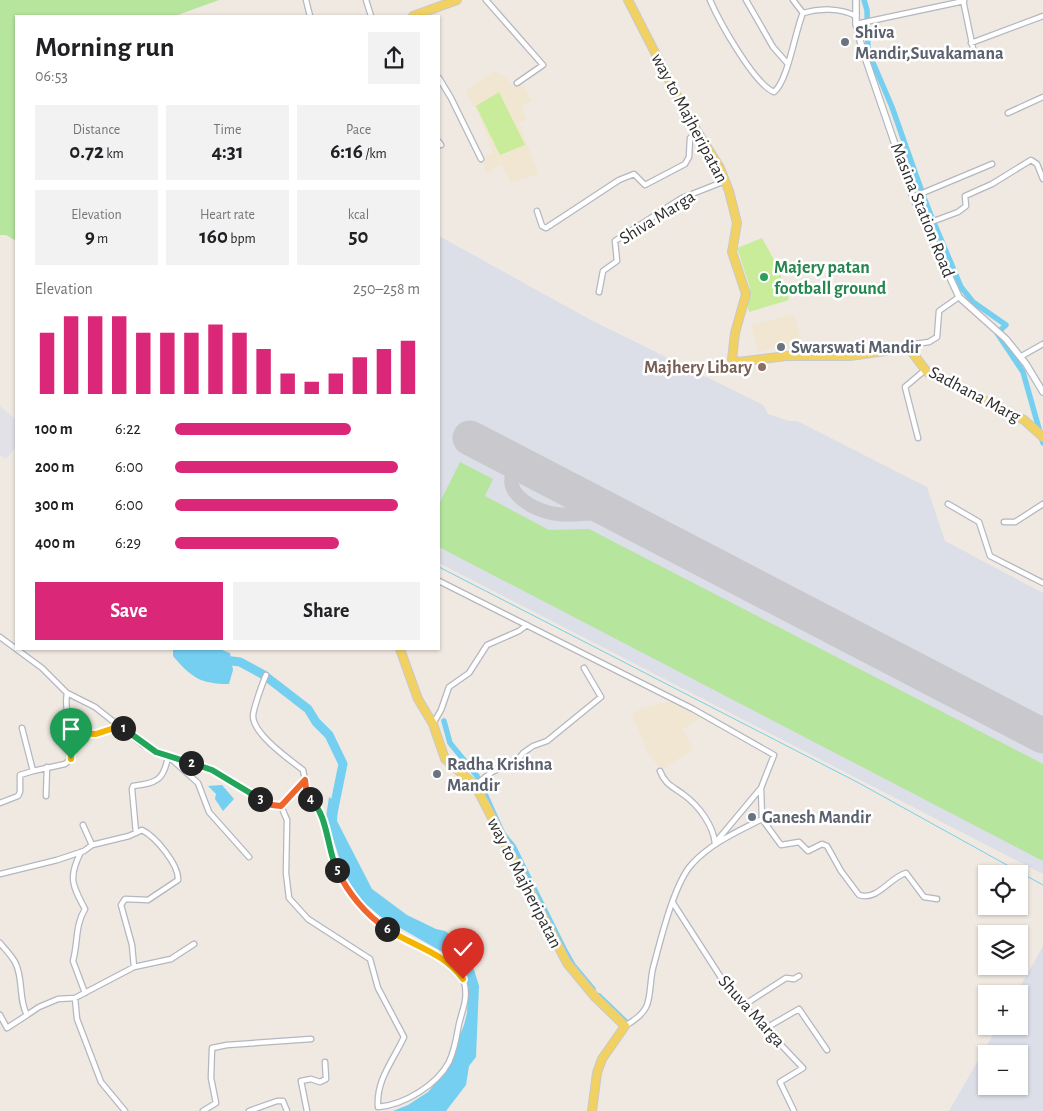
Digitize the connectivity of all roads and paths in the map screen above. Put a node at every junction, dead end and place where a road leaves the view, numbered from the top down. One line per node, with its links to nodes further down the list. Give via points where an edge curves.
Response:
1 (306, 0): 12 (street)
2 (366, 0): 13 (street)
3 (457, 0): 14 (main road)
4 (486, 0): 22 (street, via 543,65)
5 (628, 0): 25 (main road, way to Majheripatan)
6 (710, 0): 20 (street, via 731,41 772,92 778,90)
7 (746, 0): 20 (street, via 773,47)
8 (793, 0): 11 (street)
9 (856, 0): 15 (street, Masina Station Road)
10 (964, 1): 17 (street); 18 (street)
11 (803, 13): 15 (street, via 817,9); 20 (street)
12 (310, 15)
13 (371, 15)
14 (417, 15)
15 (856, 16): 17 (street, Masina Station Road)
16 (1043, 16): 18 (street)
17 (856, 24): 30 (street, Masina Station Road)
18 (972, 43): 19 (street)
19 (975, 58)
20 (788, 64)
21 (440, 80): 26 (street)
22 (517, 83)
23 (1043, 97): 24 (street)
24 (1008, 113)
25 (697, 132): 29 (main road, way to Majheripatan); 31 (street, via 690,138 689,157 685,164 645,185 634,174 619,180 546,228 542,226)
26 (481, 159)
27 (992, 164): 30 (street)
28 (1043, 178): 32 (street, via 1037,164 1031,160 985,188 965,196 965,207 958,212)
29 (725, 181): 33 (street, Shiva Marga, via 682,198 615,241 617,261 603,270); 37 (main road, way to Majheripatan, via 737,223 732,252 746,294 735,333 732,359 738,362)
30 (913, 197): 32 (street, Masina Station Road)
31 (537, 212)
32 (926, 224): 34 (street, Masina Station Road)
33 (599, 292)
34 (959, 298): 36 (street, Masina Station Road, via 1006,338); 38 (street, via 939,311 937,337 930,342 915,344)
35 (1043, 344): 36 (street)
36 (1020, 357): 40 (street, Masina Station Road)
37 (759, 359): 38 (main road, Sadhana Marg, via 850,356 899,349 911,351)
38 (918, 359): 39 (main road, Sadhana Marg)
39 (925, 370): 41 (main road, Sadhana Marg, via 1024,420); 42 (street, via 905,387)
40 (1043, 392)
41 (1043, 437)
42 (918, 438)
43 (948, 504): 47 (street, via 979,522 990,556)
44 (1043, 504): 45 (street, via 1015,522)
45 (1004, 522)
46 (440, 582): 48 (street)
47 (1043, 583)
48 (527, 625): 56 (street, via 487,646 469,673 449,687 442,710); 66 (street, via 694,709 773,754)
49 (0, 637): 50 (street)
50 (15, 648)
51 (18, 650): 55 (street)
52 (400, 650): 56 (main road, way to Majheripatan, via 418,699)
53 (584, 668): 65 (street, via 601,697 547,741 533,746 518,761 492,772)
54 (265, 677): 64 (street, via 253,715 255,726 303,770)
55 (67, 693): 57 (street, via 96,707); 59 (street, via 65,702)
56 (433, 724): 65 (main road, way to Majheripatan, via 445,759)
57 (120, 726): 59 (street, via 96,734); 60 (street, via 143,745)
58 (22, 728): 62 (street)
59 (73, 733): 61 (street, via 71,759 65,764)
60 (168, 756): 69 (street, via 212,770 272,805); 72 (street, via 161,778 153,784 133,786); 76 (street, via 198,783 209,812)
61 (47, 767): 62 (street); 67 (street)
62 (33, 771): 68 (street, via 20,776 18,796)
63 (660, 771): 73 (street, via 668,785 684,795 710,824)
64 (305, 780): 69 (street); 69 (street, via 307,796 320,815 332,861 359,903 384,927 455,967 463,979 464,1012 450,1059 431,1085 414,1094 378,1107 380,1080 404,1037 378,988 370,959 308,919 289,898 287,820)
65 (475, 785): 89 (main road, way to Majheripatan, via 567,963 594,997)
66 (761, 788): 70 (street); 73 (street)
67 (46, 796)
68 (0, 803)
69 (281, 806)
70 (762, 819): 73 (street); 78 (street, via 781,844 799,842 808,851 822,844 827,846 859,895 873,895 906,873 924,896)
71 (83, 825): 74 (street)
72 (136, 833): 74 (street); 82 (street, via 142,830 158,842 178,872 178,880 148,900 125,900 121,905 132,945)
73 (715, 843): 79 (street, via 690,865)
74 (92, 846): 75 (street)
75 (81, 852): 77 (street); 84 (street, via 72,877 85,909 78,921 77,952 73,961)
76 (249, 857)
77 (0, 874)
78 (937, 898)
79 (673, 904): 86 (street, Shuva Marga, via 729,990); 89 (street, via 653,968 647,1006)
80 (0, 943): 88 (street, via 15,962 22,1005)
81 (194, 944): 82 (street, via 171,958)
82 (134, 967): 84 (street)
83 (799, 976): 86 (street, via 786,978)
84 (86, 993): 85 (street)
85 (75, 998): 88 (street, via 58,999); 94 (street, via 77,1019 101,1082)
86 (744, 1005): 90 (street, Shuva Marga)
87 (0, 1015): 88 (street, via 7,1028)
88 (27, 1015)
89 (625, 1026): 99 (main road, via 602,1059)
90 (766, 1028): 92 (street, via 799,1009); 100 (street, Shuva Marga, via 803,1068 780,1082)
91 (311, 1039): 95 (street, via 212,1048 211,1078 216,1103)
92 (827, 1050)
93 (325, 1062): 98 (street, via 326,1079 302,1081)
94 (125, 1111)
95 (203, 1111)
96 (249, 1111): 97 (street, via 283,1101)
97 (287, 1111)
98 (308, 1111)
99 (592, 1111)
100 (794, 1111)

